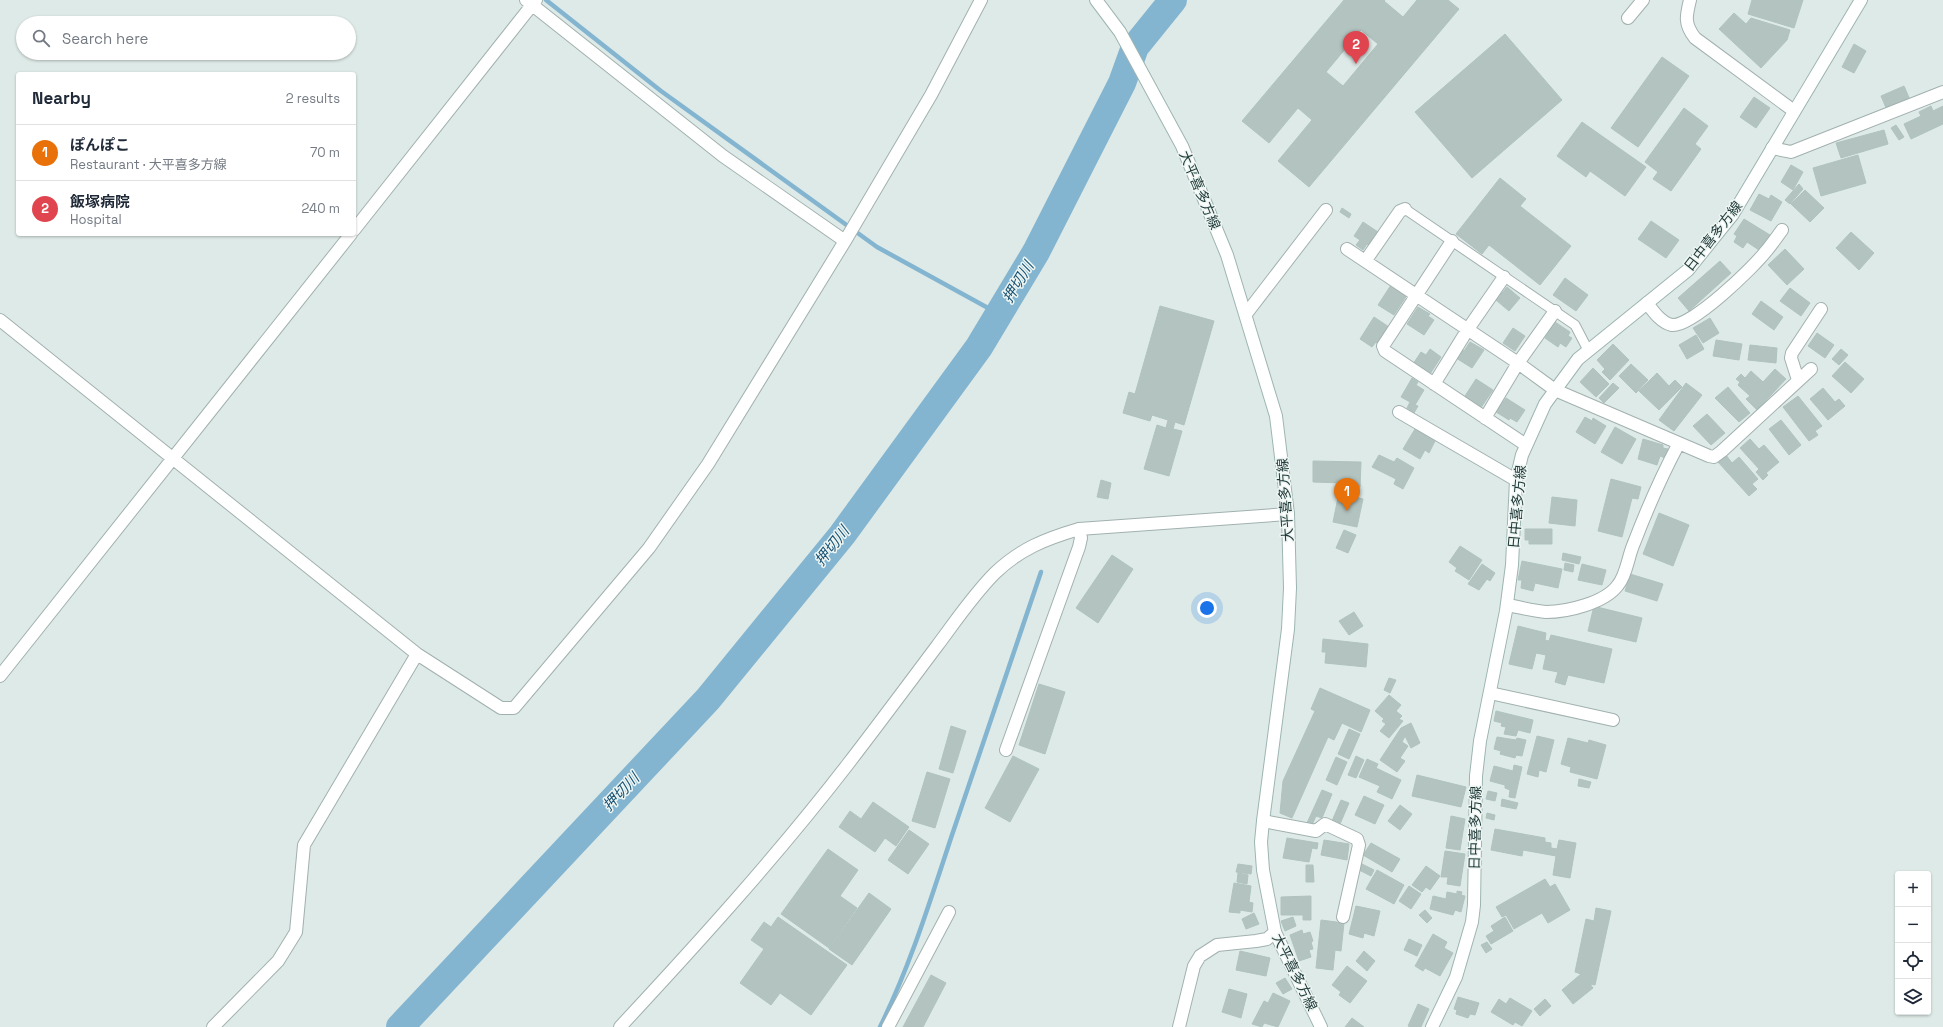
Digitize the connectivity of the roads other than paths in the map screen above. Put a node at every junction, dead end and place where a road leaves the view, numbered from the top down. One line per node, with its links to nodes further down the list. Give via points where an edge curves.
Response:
1 (981, 0): 16 (street, via 931,95)
2 (1096, 0): 25 (street, 大平喜多方線, via 1120,32 1182,146 1227,255)
3 (1642, 0): 7 (street)
4 (1690, 0): 9 (street, via 1686,20 1688,30 1695,38)
5 (1860, 0): 9 (street, 日中喜多方線)
6 (531, 2): 13 (street); 16 (street, via 723,156)
7 (1628, 18)
8 (1943, 92): 10 (street, via 1791,152)
9 (1794, 111): 10 (street, 日中喜多方線)
10 (1772, 148): 22 (street, 日中喜多方線, via 1719,233 1688,270)
11 (1405, 209): 17 (lane); 19 (street, via 1400,211)
12 (1326, 210): 25 (street)
13 (356, 227)
14 (1782, 230): 22 (street, via 1754,264 1708,306 1683,323 1665,322)
15 (349, 236): 38 (street)
16 (845, 241): 43 (street, via 708,464 649,548 514,708 501,708)
17 (1452, 241): 20 (lane); 21 (street)
18 (1347, 249): 19 (street)
19 (1366, 260): 21 (street)
20 (1504, 277): 24 (lane); 27 (street)
21 (1417, 295): 27 (street); 32 (street, via 1384,346 1385,352)
22 (1647, 303): 28 (street, 日中喜多方線)
23 (1821, 309): 31 (street, via 1792,353 1791,358)
24 (1555, 311): 28 (lane, via 1574,325); 29 (street)
25 (1246, 314): 40 (street, 大平喜多方線, via 1276,416)
26 (0, 320): 38 (street)
27 (1468, 329): 29 (street); 32 (street)
28 (1588, 350): 33 (street, 日中喜多方線, via 1578,358)
29 (1518, 363): 33 (street); 35 (street)
30 (1811, 369): 31 (street)
31 (1798, 380): 36 (street, via 1714,457)
32 (1434, 384): 35 (street)
33 (1555, 390): 36 (street); 37 (street, 日中喜多方線, via 1545,404)
34 (1399, 412): 39 (street)
35 (1485, 418): 37 (street)
36 (1679, 443): 42 (street, via 1633,544 1619,585 1600,600 1568,609 1546,612)
37 (1526, 445): 39 (street, 日中喜多方線)
38 (172, 460): 43 (street); 44 (street)
39 (1516, 480): 42 (street, 日中喜多方線, via 1512,565)
40 (1288, 514): 41 (street); 48 (street, 大平喜多方線, via 1288,629)
41 (1079, 529): 47 (street, via 1078,547); 53 (street, via 1051,537 1022,551 995,574 970,602 775,856)
42 (1507, 605): 45 (street, 日中喜多方線)
43 (417, 654): 52 (street, via 304,845 296,932 278,961)
44 (0, 676)
45 (1490, 694): 46 (street); 57 (street, 日中喜多方線, via 1476,776 1472,922 1456,977)
46 (1613, 720)
47 (1006, 750)
48 (1263, 822): 50 (street, via 1316,831 1325,824 1357,839 1359,844); 51 (street, 大平喜多方線, via 1262,870)
49 (949, 912): 54 (street)
50 (1343, 917)
51 (1275, 932): 55 (street, via 1267,939 1256,942 1217,945 1200,956 1194,966); 56 (street, 大平喜多方線)
52 (213, 1027)
53 (620, 1027)
54 (888, 1027)
55 (1179, 1027)
56 (1321, 1027)
57 (1432, 1027)

